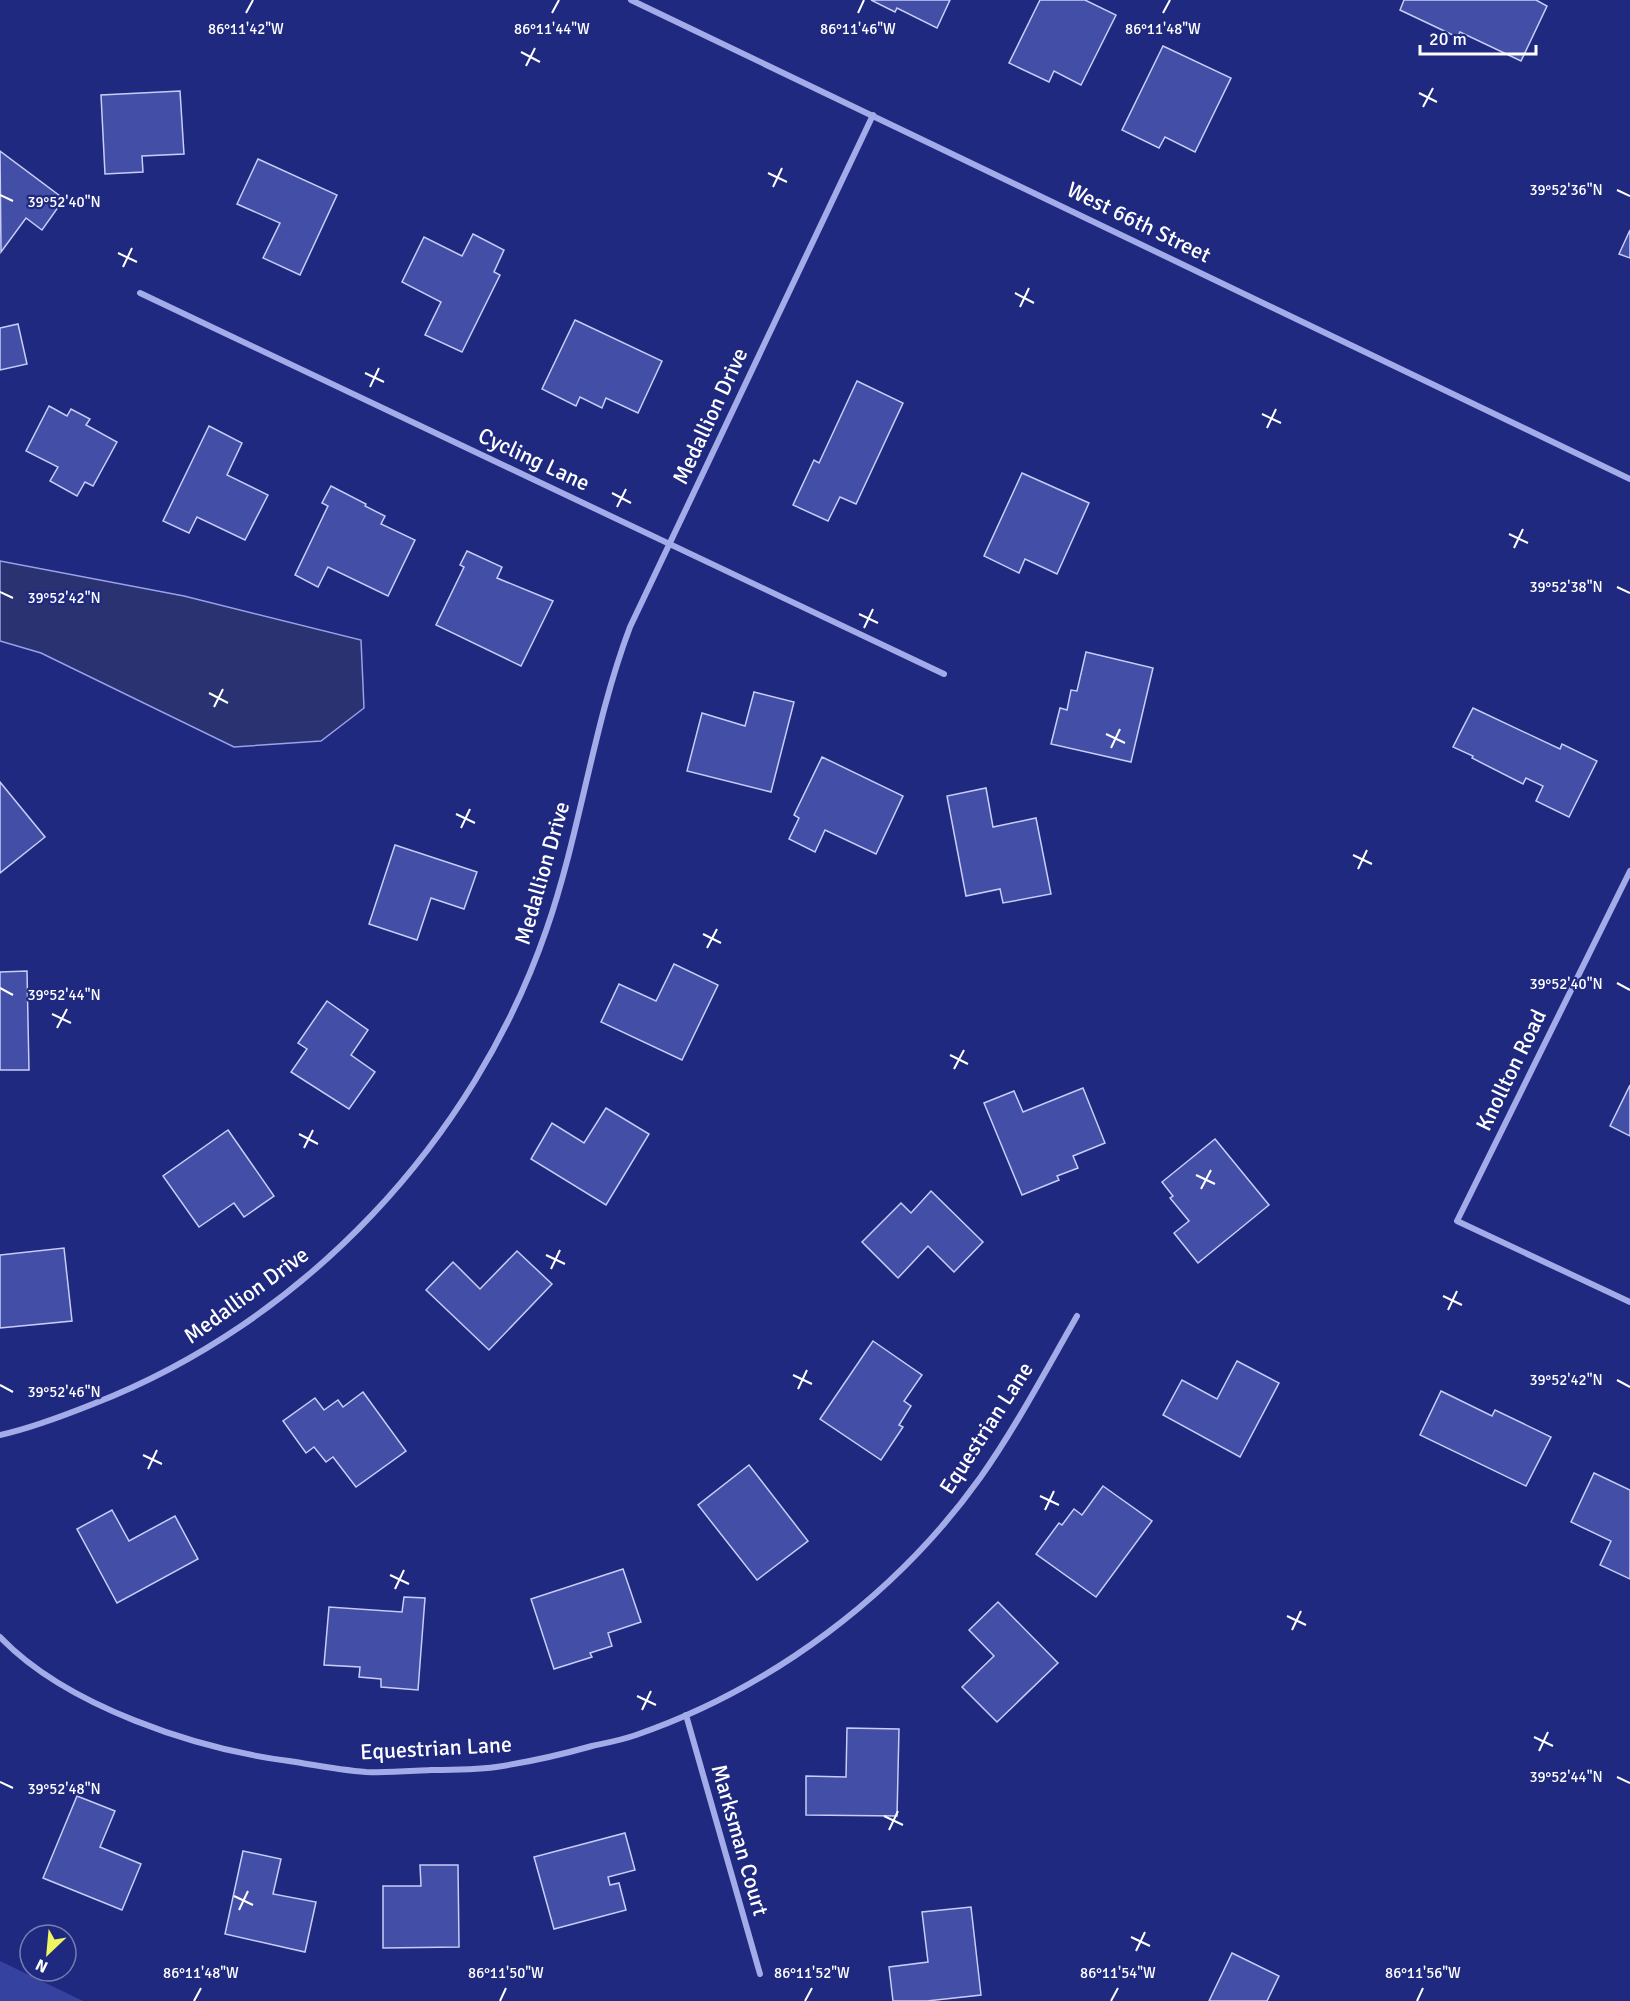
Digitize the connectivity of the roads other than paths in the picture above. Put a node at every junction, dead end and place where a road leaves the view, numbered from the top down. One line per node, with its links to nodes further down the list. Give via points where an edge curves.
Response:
1 (631, 0): 2 (street, West 66th Street)
2 (873, 115): 4 (street, West 66th Street); 5 (street, Medallion Drive)
3 (140, 293): 5 (street, Cycling Lane)
4 (1630, 479)
5 (670, 544): 6 (street, Cycling Lane); 10 (street, Medallion Drive, via 630,627 612,680 563,878 535,961 489,1058 429,1148 359,1228 307,1277 250,1320 127,1391 27,1429)
6 (944, 674)
7 (1630, 871): 8 (street, Knollton Road, via 1457,1221)
8 (1630, 1302)
9 (1077, 1316): 12 (street, Equestrian Lane, via 980,1477 922,1549 871,1597 813,1643 735,1691)
10 (0, 1435)
11 (0, 1637): 12 (street, Equestrian Lane, via 23,1658 73,1690 154,1728 258,1757 366,1772 494,1768 565,1755)
12 (686, 1715): 13 (street, Marksman Court)
13 (760, 1974)

